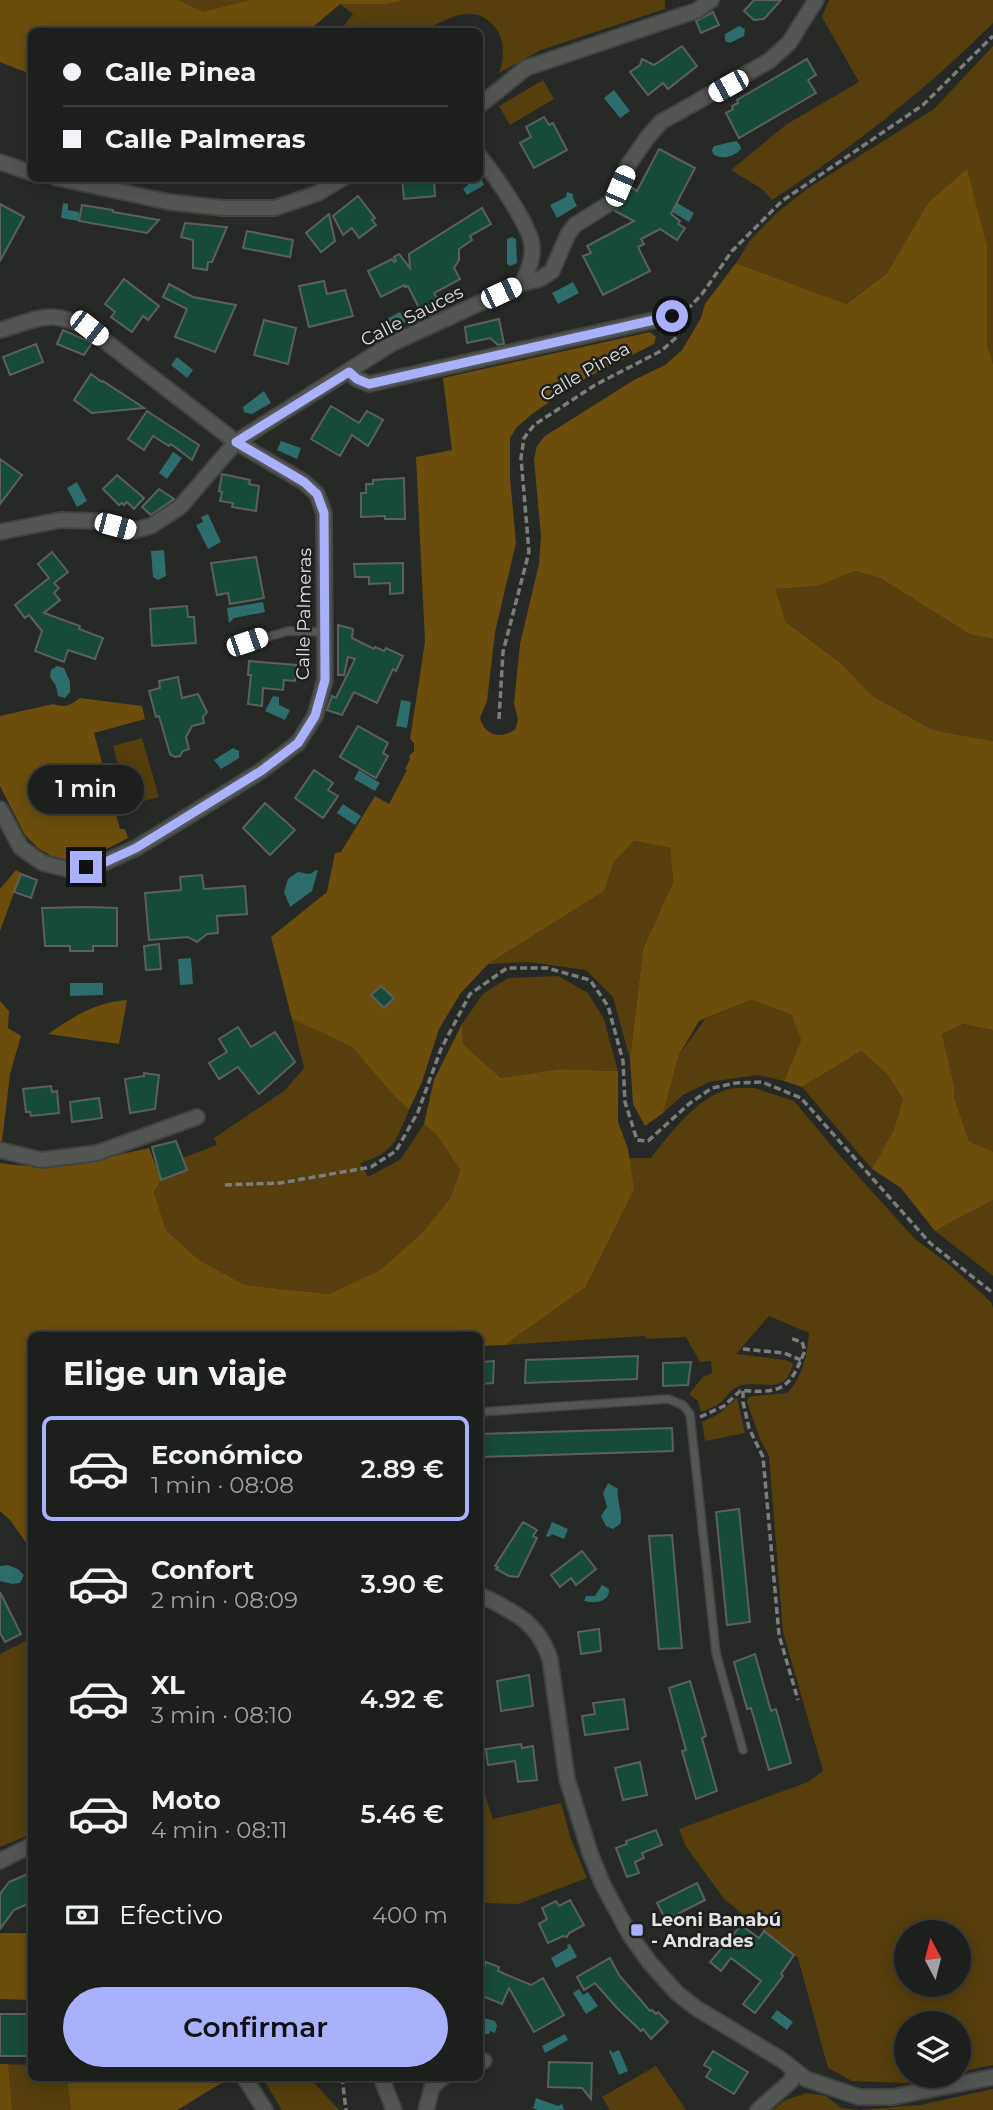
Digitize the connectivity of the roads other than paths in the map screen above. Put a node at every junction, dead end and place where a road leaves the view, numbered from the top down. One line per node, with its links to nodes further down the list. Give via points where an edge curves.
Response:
1 (711, 0): 3 (street, via 698,10 526,68)
2 (816, 0): 9 (street, Calle Sauces, via 789,43 769,61 662,122 629,164 610,203 568,234 552,271)
3 (483, 103)
4 (483, 161): 9 (street, via 502,184 532,243)
5 (0, 162): 6 (street)
6 (28, 172)
7 (76, 182): 8 (street, via 169,202 223,208 275,208)
8 (336, 182)
9 (523, 283): 12 (street, Calle Sauces, via 391,344)
10 (672, 316): 12 (street, Calle Pinea, via 369,384)
11 (0, 330): 13 (street, Calle Palmeras, via 48,316 89,328)
12 (349, 372): 13 (street, Calle Sauces)
13 (236, 442): 14 (street, Calle Sauces, via 180,507 151,526 132,531 97,521 61,520); 15 (street, Calle Palmeras, via 317,494 324,513)
14 (0, 532)
15 (326, 632): 16 (lane, via 288,631); 17 (street, Calle Palmeras, via 325,680 315,716 298,743 136,848 101,864 71,870 43,863 21,848)
16 (231, 648)
17 (0, 809)
18 (197, 1117): 19 (street, via 97,1153 41,1160)
19 (0, 1150)
20 (483, 1412): 22 (lane, via 668,1399 690,1414 716,1653)
21 (483, 1597): 25 (street, via 525,1620 545,1642 574,1808 603,1885 630,1935 677,1993)
22 (743, 1750)
23 (28, 1847): 24 (street)
24 (0, 1861)
25 (794, 2070): 26 (street, via 818,2084 859,2097 893,2097); 33 (street, via 791,2081)
26 (993, 2077)
27 (246, 2081): 30 (street)
28 (383, 2081): 31 (street)
29 (439, 2081): 32 (street, via 432,2087)
30 (265, 2110)
31 (394, 2110)
32 (426, 2110)
33 (758, 2110)

